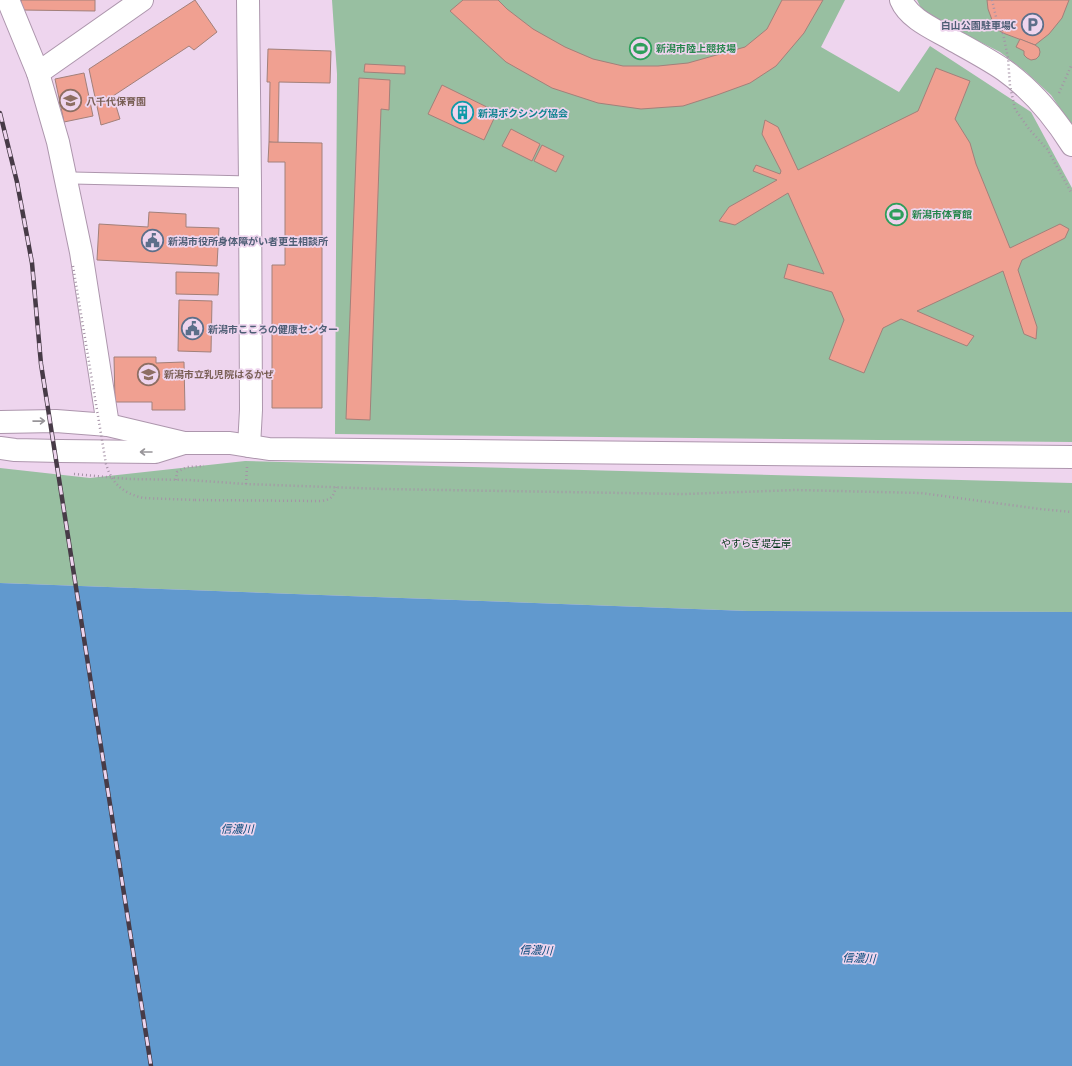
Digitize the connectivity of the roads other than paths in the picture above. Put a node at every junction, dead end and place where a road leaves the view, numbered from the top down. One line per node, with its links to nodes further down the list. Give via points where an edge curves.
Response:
1 (8, 0): 5 (street)
2 (142, 0): 5 (street)
3 (248, 0): 8 (street)
4 (901, 0): 6 (street, via 910,13 920,21 984,58 1022,84 1046,109)
5 (38, 73): 10 (street, via 58,142 81,252)
6 (1072, 145)
7 (73, 178): 8 (lane)
8 (250, 182): 13 (street)
9 (0, 422): 10 (street, one-way to 10, via 56,421)
10 (108, 425): 11 (street)
11 (184, 443): 12 (street, one-way to 12, via 155,452); 13 (street, via 230,443)
12 (0, 448)
13 (248, 454): 14 (street, via 269,449)
14 (1072, 457)

